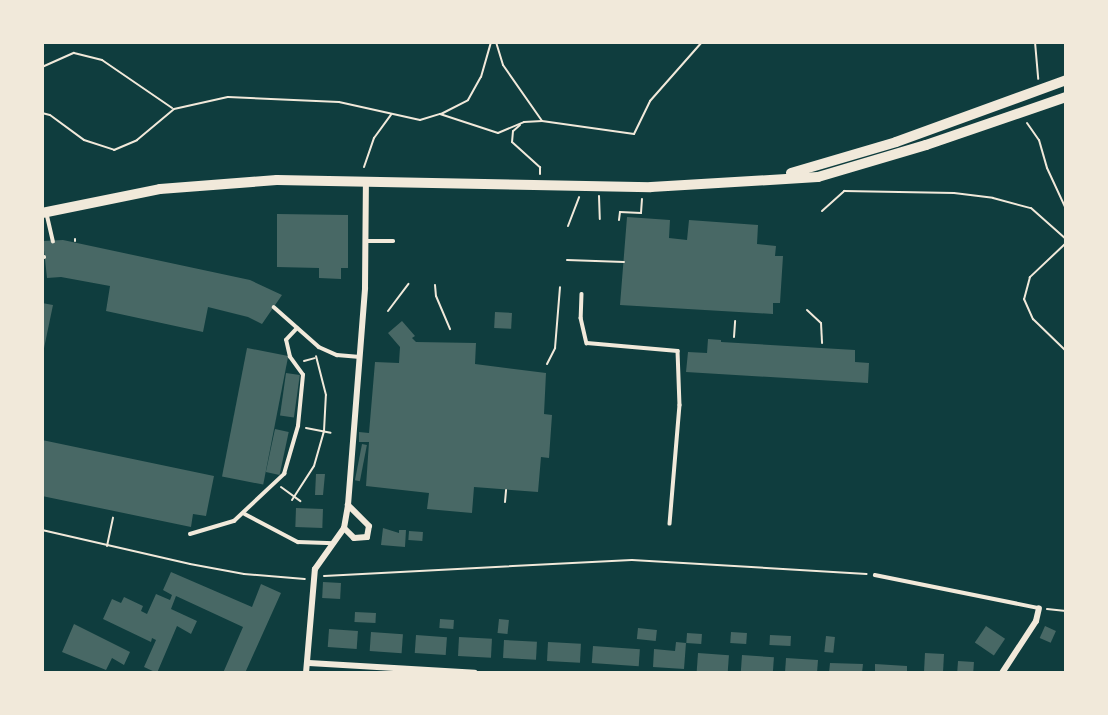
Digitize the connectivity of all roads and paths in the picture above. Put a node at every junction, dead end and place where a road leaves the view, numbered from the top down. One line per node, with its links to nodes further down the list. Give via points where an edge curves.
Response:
1 (491, 42): 12 (path, via 481,77 468,100)
2 (496, 42): 14 (path, via 503,65)
3 (702, 42): 14 (path, via 650,101 634,134)
4 (1035, 42): 7 (path)
5 (42, 67): 9 (path, via 75,52 102,60)
6 (1066, 79): 7 (main road)
7 (1041, 90): 17 (main road)
8 (1066, 97): 11 (main road)
9 (174, 109): 10 (path, via 136,140 114,150 84,140); 13 (path, via 228,97 339,102)
10 (42, 113)
11 (1022, 113): 17 (main road, via 818,177); 23 (path, via 1039,140)
12 (440, 114): 13 (path, via 419,120); 15 (path, via 498,133)
13 (391, 115): 16 (path, via 374,138)
14 (542, 121): 15 (path)
15 (524, 122): 19 (path, via 513,131 512,142 540,167)
16 (364, 167)
17 (782, 177): 22 (main road)
18 (366, 182): 19 (main road); 25 (main road, via 209,184 122,194); 30 (street)
19 (540, 185): 20 (main road)
20 (583, 187): 21 (main road); 28 (path)
21 (599, 187): 22 (main road); 26 (path)
22 (643, 187): 27 (path, via 641,213 620,212)
23 (1066, 209)
24 (822, 211): 32 (path, via 844,191 954,193 1031,208)
25 (44, 212): 29 (lane)
26 (600, 219)
27 (619, 220)
28 (568, 226)
29 (53, 241)
30 (366, 241): 31 (lane); 48 (street)
31 (393, 241)
32 (1066, 241): 47 (path, via 1030,277 1024,299 1033,319)
33 (567, 260): 34 (path)
34 (624, 262)
35 (408, 284): 41 (path)
36 (435, 285): 44 (path)
37 (560, 287): 50 (path, via 555,348)
38 (582, 293): 62 (lane, via 587,343 678,351 680,405)
39 (274, 307): 43 (lane)
40 (807, 310): 46 (path, via 821,323)
41 (388, 311)
42 (735, 321): 45 (path)
43 (297, 328): 48 (lane, via 319,347 337,355); 60 (lane, via 286,340 290,357 303,375 298,426 284,474)
44 (450, 329)
45 (734, 337)
46 (822, 343)
47 (1065, 351)
48 (360, 357): 59 (street)
49 (300, 362): 52 (path, via 316,357 326,395)
50 (547, 364)
51 (304, 428): 52 (path)
52 (324, 432): 53 (path); 56 (path, via 314,466)
53 (331, 433)
54 (281, 487): 56 (path)
55 (506, 490): 58 (path)
56 (293, 498): 57 (path)
57 (300, 501)
58 (505, 502)
59 (348, 505): 63 (street); 63 (street, via 369,526 367,537 354,538)
60 (245, 514): 65 (lane); 66 (lane, via 298,542)
61 (113, 518): 67 (path)
62 (670, 524)
63 (344, 528): 66 (street)
64 (42, 530): 67 (path)
65 (190, 534)
66 (334, 543): 69 (street, via 322,556)
67 (107, 547): 69 (path, via 244,575)
68 (875, 575): 69 (path, via 632,560); 70 (lane)
69 (313, 578): 72 (street)
70 (1038, 608): 71 (path); 75 (street, via 1036,621)
71 (1066, 611)
72 (309, 663): 73 (street); 74 (street)
73 (306, 673)
74 (475, 673)
75 (1002, 673)

